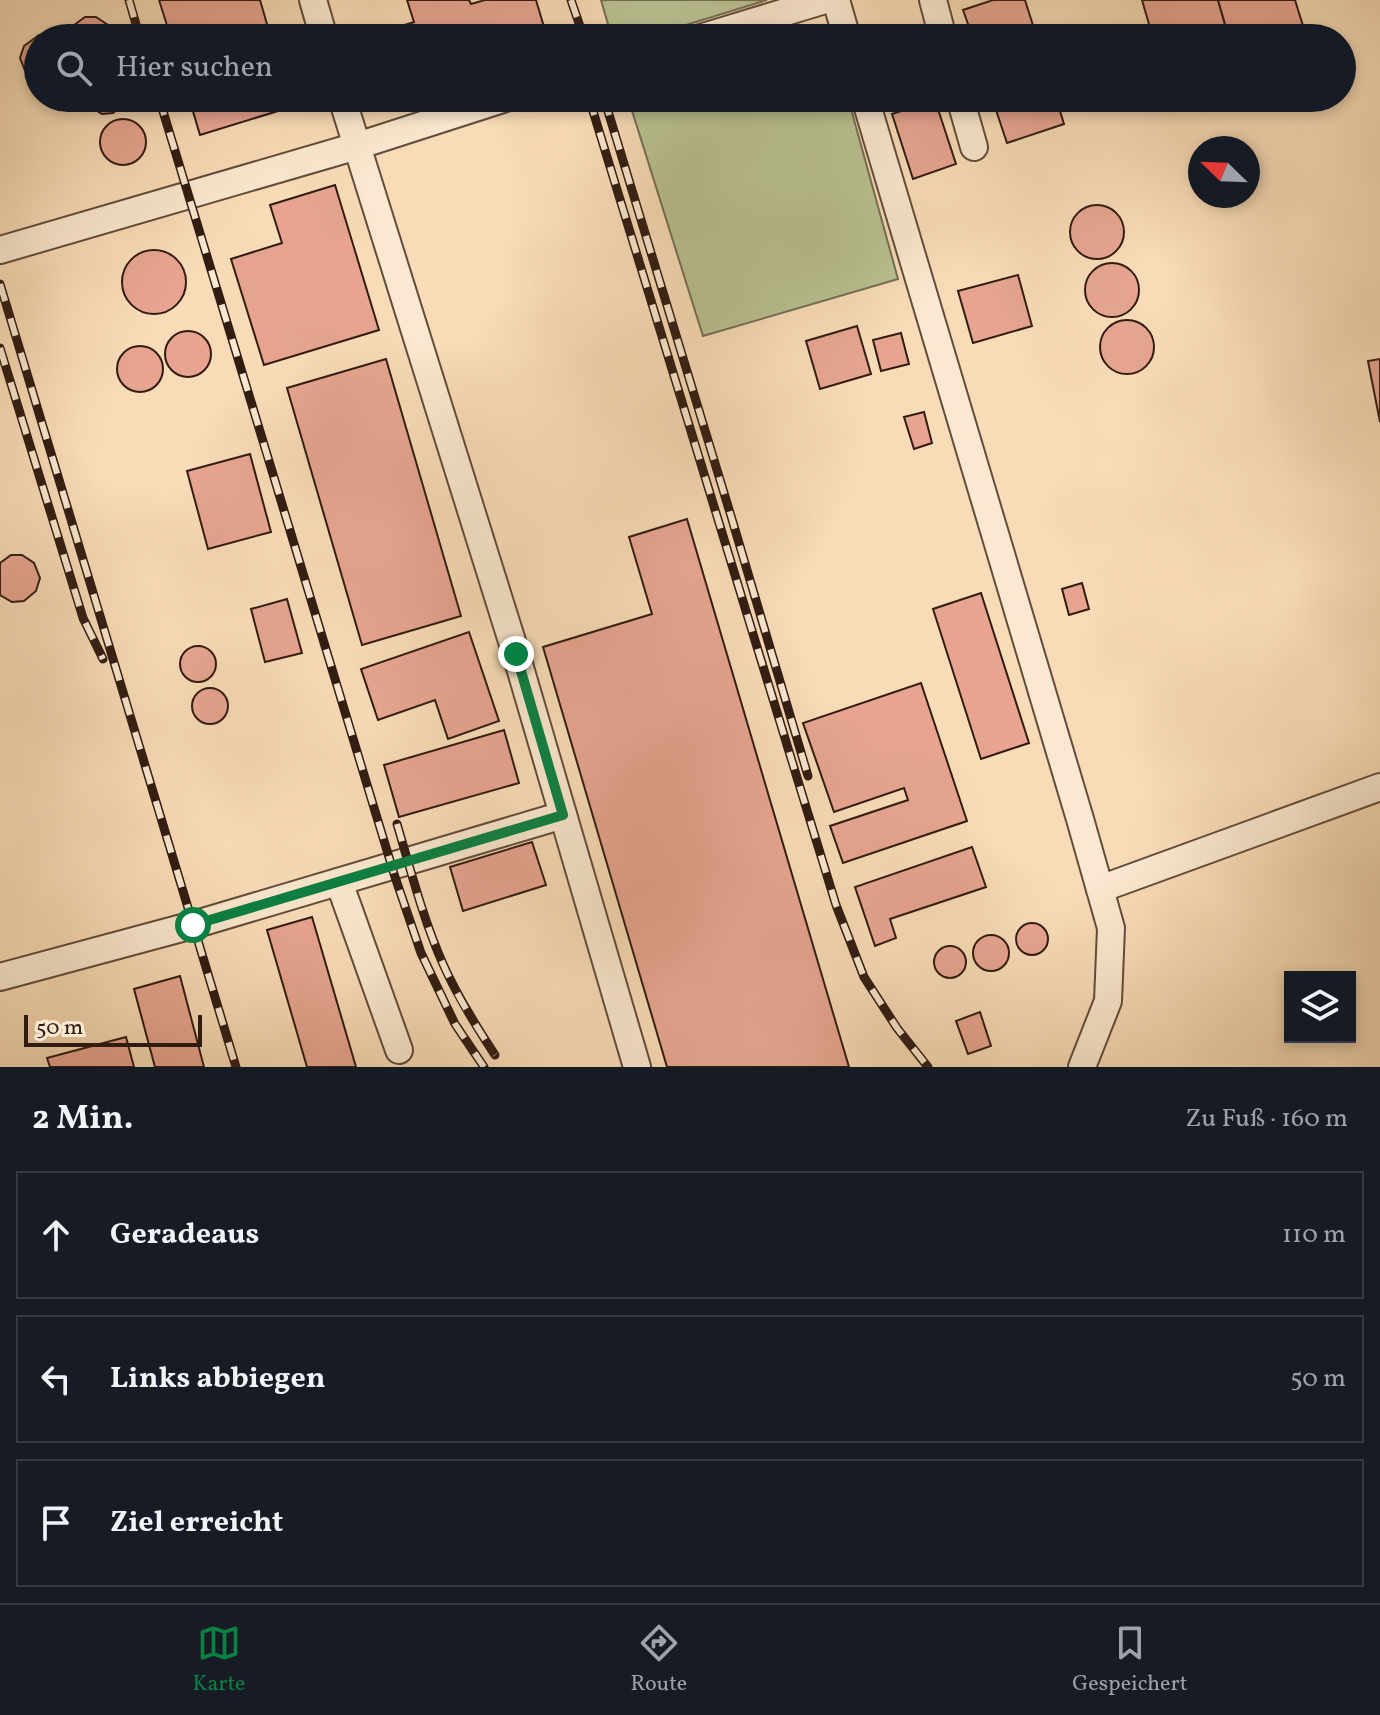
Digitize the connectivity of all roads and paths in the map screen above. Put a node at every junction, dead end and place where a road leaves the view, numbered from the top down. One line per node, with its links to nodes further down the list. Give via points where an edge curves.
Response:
1 (313, 0): 5 (lane)
2 (825, 0): 6 (lane)
3 (836, 0): 7 (lane)
4 (933, 0): 8 (lane)
5 (320, 24)
6 (746, 24)
7 (843, 24)
8 (939, 24)
9 (346, 112): 13 (lane)
10 (463, 112): 13 (lane)
11 (869, 112): 19 (lane)
12 (964, 112): 14 (lane)
13 (357, 146): 15 (lane); 17 (lane)
14 (974, 147)
15 (0, 250)
16 (1380, 787): 19 (lane)
17 (563, 815): 18 (lane); 22 (lane)
18 (339, 882): 20 (lane); 21 (lane)
19 (1100, 889): 23 (lane, via 1111,928 1108,1001)
20 (0, 977)
21 (399, 1050)
22 (637, 1067)
23 (1082, 1067)

